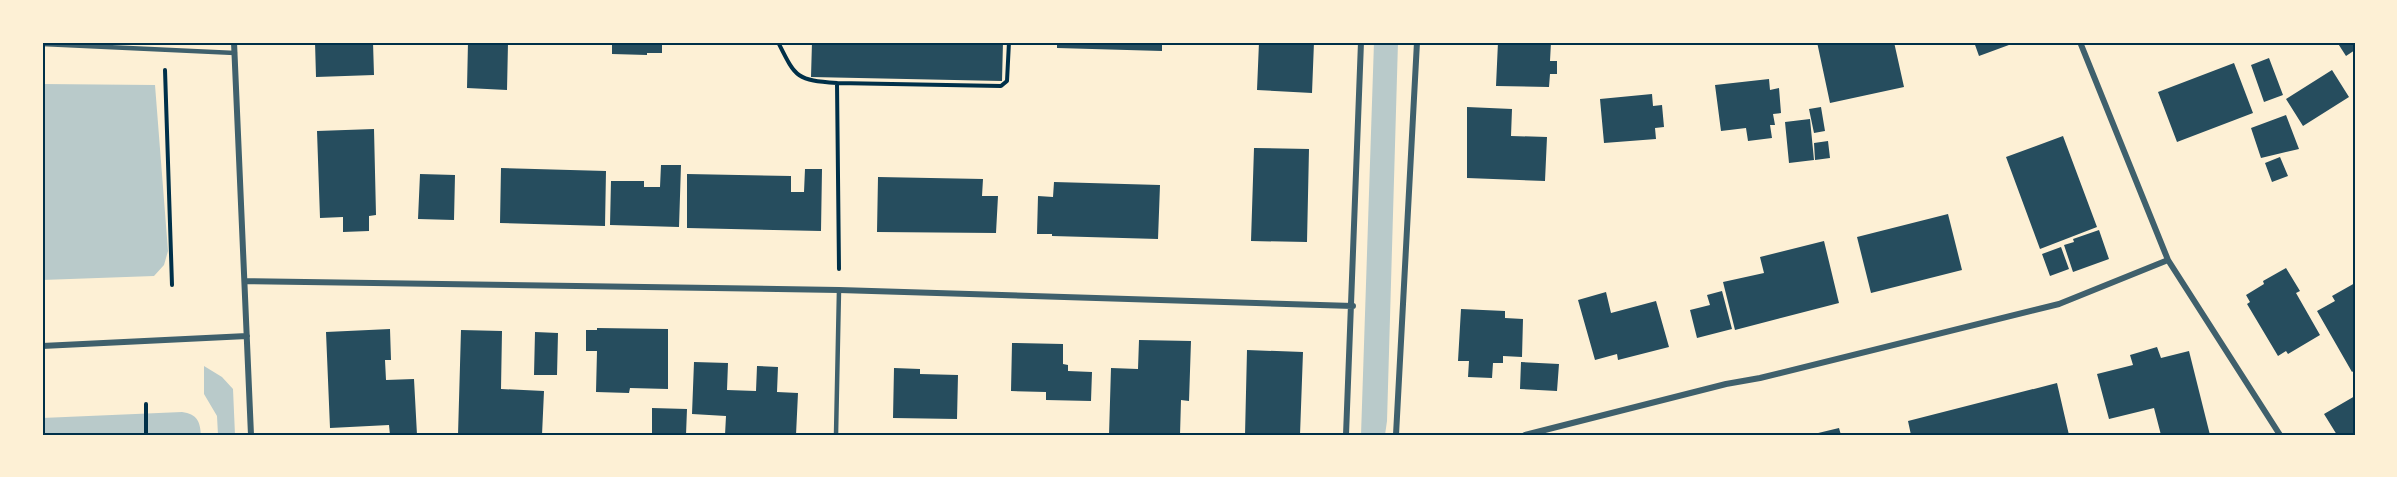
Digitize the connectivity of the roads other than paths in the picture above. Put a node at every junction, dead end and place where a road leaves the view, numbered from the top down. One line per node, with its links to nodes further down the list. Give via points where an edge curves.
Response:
1 (234, 42): 6 (street)
2 (1361, 42): 10 (street)
3 (1416, 42): 16 (street)
4 (2080, 42): 7 (street)
5 (42, 44): 6 (lane)
6 (235, 53): 8 (street)
7 (2168, 260): 17 (street, via 2059,304); 18 (street)
8 (244, 281): 9 (street); 11 (street)
9 (839, 290): 10 (street); 14 (lane)
10 (1353, 306): 15 (street)
11 (248, 336): 12 (street); 13 (street)
12 (42, 346)
13 (251, 435)
14 (836, 435)
15 (1347, 435)
16 (1396, 435)
17 (1525, 435)
18 (2280, 435)

